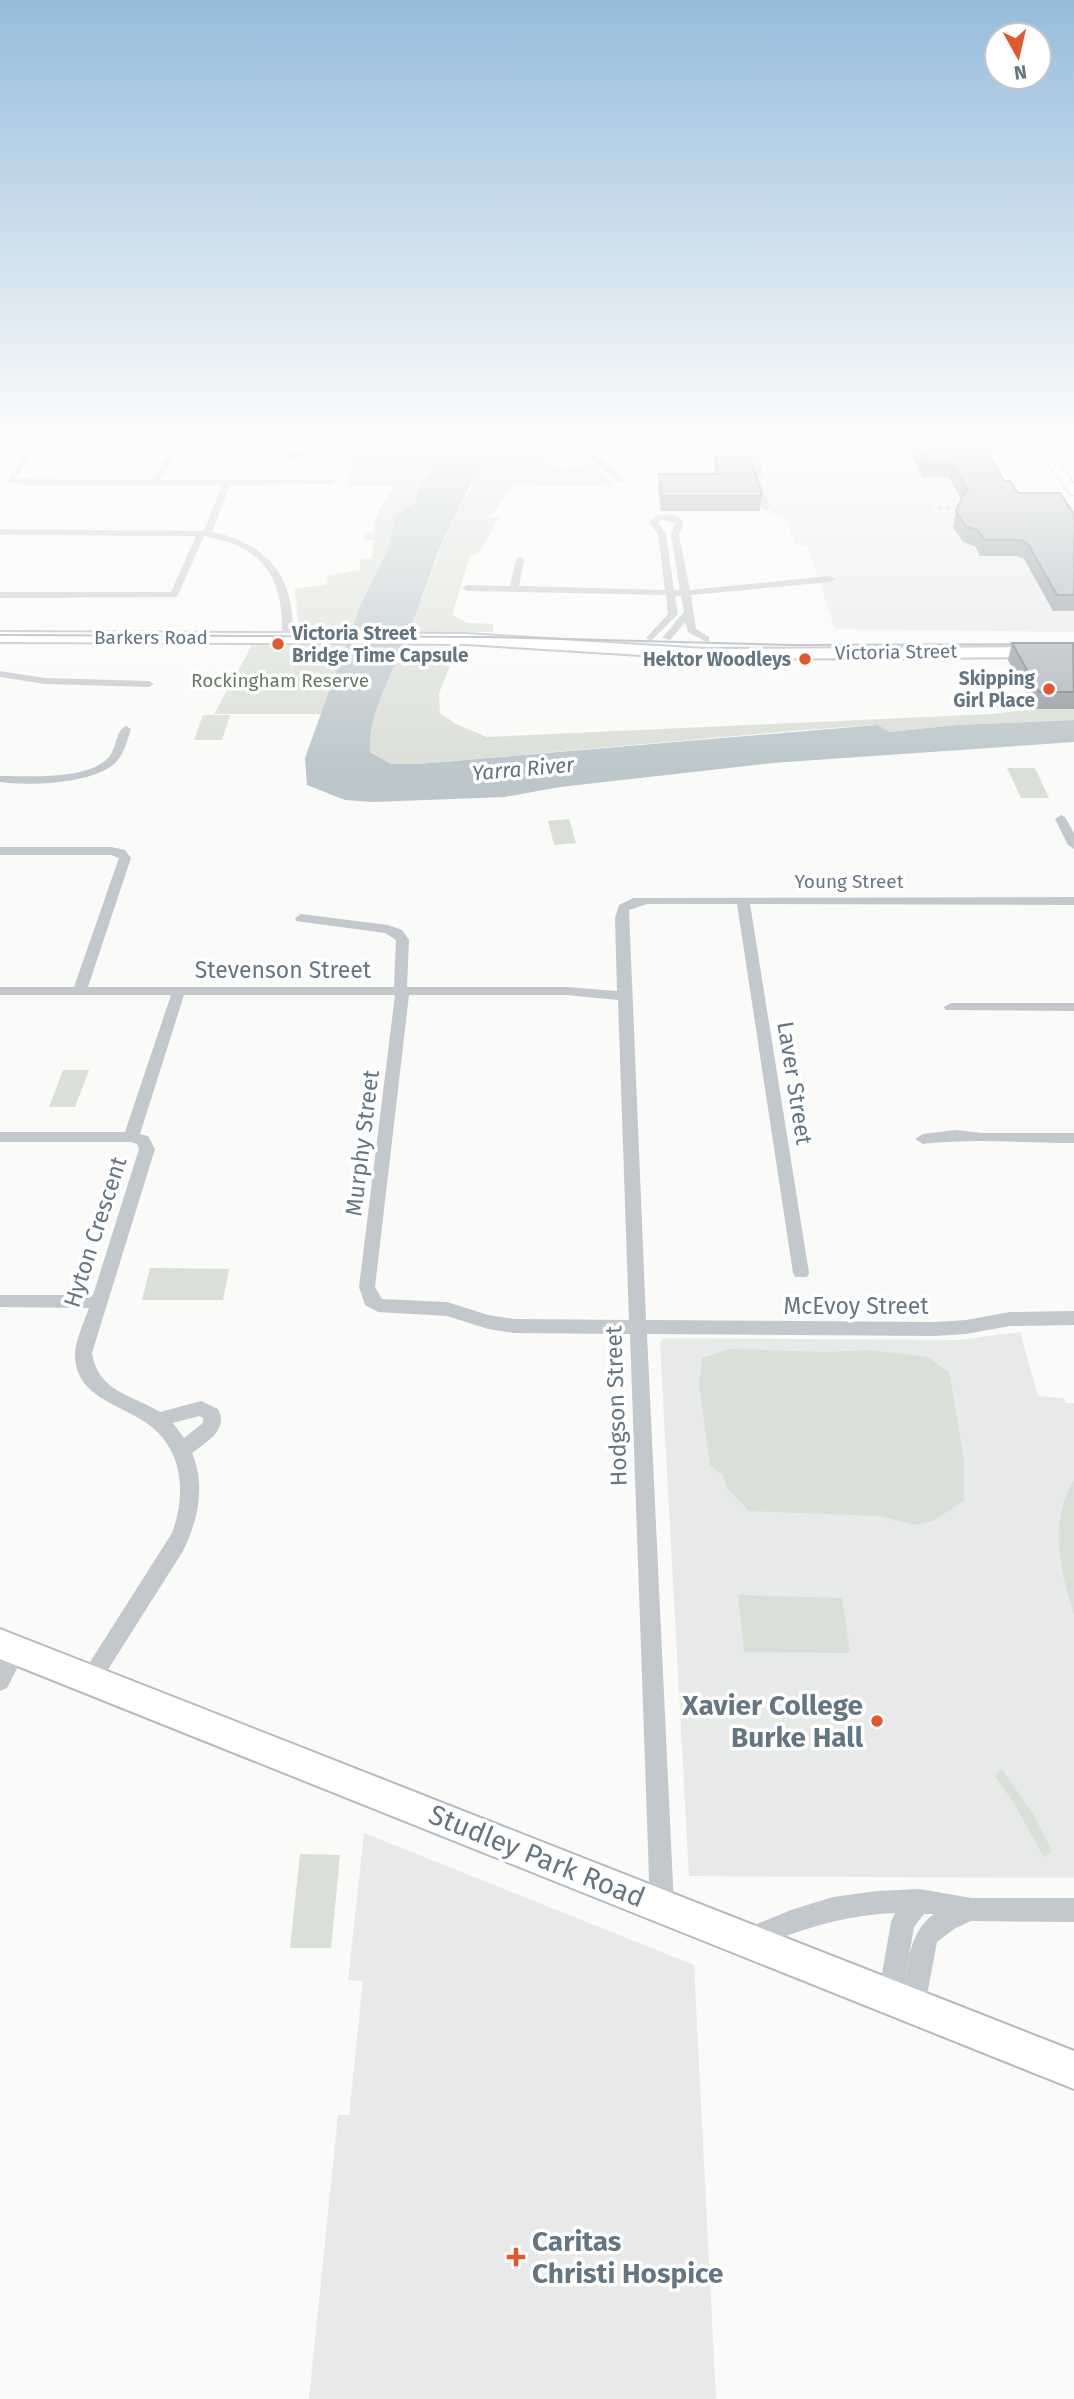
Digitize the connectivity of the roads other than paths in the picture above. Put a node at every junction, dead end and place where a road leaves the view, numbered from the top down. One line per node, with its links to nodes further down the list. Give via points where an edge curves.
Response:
1 (197, 549): 17 (street, via 174,595)
2 (251, 549): 20 (street, via 264,559 284,590)
3 (665, 549): 6 (street)
4 (677, 549): 7 (street)
5 (520, 559): 13 (street)
6 (668, 565): 7 (street); 8 (street)
7 (680, 565): 12 (street)
8 (670, 576): 12 (street); 16 (street)
9 (772, 578): 10 (street); 10 (street, via 830,578); 11 (street)
10 (804, 581): 11 (street); 15 (street)
11 (756, 583): 12 (street)
12 (685, 585): 16 (street); 18 (street)
13 (514, 588): 14 (street); 16 (street)
14 (467, 589)
15 (834, 590)
16 (672, 593): 23 (street, via 673,614)
17 (0, 594)
18 (689, 612): 21 (street, via 691,630); 23 (street)
19 (0, 636): 20 (main road, Barkers Road)
20 (294, 638): 23 (main road, Victoria Street)
21 (706, 639): 22 (main road, Victoria Street); 23 (main road, Victoria Street)
22 (1074, 639)
23 (652, 644): 24 (main road, Victoria Street, via 706,654)
24 (1074, 652)
25 (0, 674): 26 (street, via 34,680)
26 (149, 684)
27 (126, 729): 28 (street, via 115,757 93,771)
28 (1, 779)
29 (1061, 819): 30 (street)
30 (1074, 845)
31 (0, 851): 40 (street, via 111,851 125,858)
32 (743, 901): 33 (street, Young Street); 34 (street, Young Street, via 641,900); 47 (street, Laver Street)
33 (1074, 901)
34 (625, 906): 39 (street, Hodgson Street, via 621,918)
35 (301, 918): 38 (street, Murphy Street, via 397,933 404,944)
36 (0, 991): 40 (street, Stevenson Street)
37 (179, 991): 38 (street, Stevenson Street); 40 (street, Stevenson Street); 44 (street, Hyton Crescent)
38 (401, 991): 39 (street, Stevenson Street); 48 (street, Murphy Street, via 367,1287)
39 (624, 991): 52 (street, Hodgson Street)
40 (79, 992)
41 (951, 1007): 42 (street)
42 (1074, 1007)
43 (0, 1137): 44 (street)
44 (131, 1137): 50 (street, Hyton Crescent, via 143,1140 147,1149)
45 (1074, 1138): 46 (street, via 956,1135)
46 (923, 1139)
47 (801, 1273)
48 (371, 1300): 52 (street, McEvoy Street, via 384,1307 458,1311 502,1325)
49 (0, 1301): 50 (street)
50 (97, 1302): 53 (street, Hyton Crescent, via 83,1353 89,1375 107,1395)
51 (1074, 1318): 52 (street, McEvoy Street, via 935,1329)
52 (638, 1328): 59 (street, Hodgson Street)
53 (159, 1420): 54 (street, Hyton Crescent); 54 (street, via 201,1408 212,1414 212,1426)
54 (183, 1450): 56 (street, Hyton Crescent, via 190,1482 182,1532)
55 (8, 1647): 56 (main road, Studley Park Road); 57 (street)
56 (90, 1680): 59 (main road, Studley Park Road)
57 (0, 1681)
58 (919, 1901): 60 (street); 62 (street, via 829,1907); 63 (street, via 904,1922)
59 (662, 1906): 62 (main road, Studley Park Road)
60 (970, 1910): 61 (street); 63 (street, via 945,1920 926,1937)
61 (1074, 1910)
62 (746, 1940): 63 (main road, Studley Park Road)
63 (902, 2001): 64 (main road, Studley Park Road)
64 (1074, 2070)

